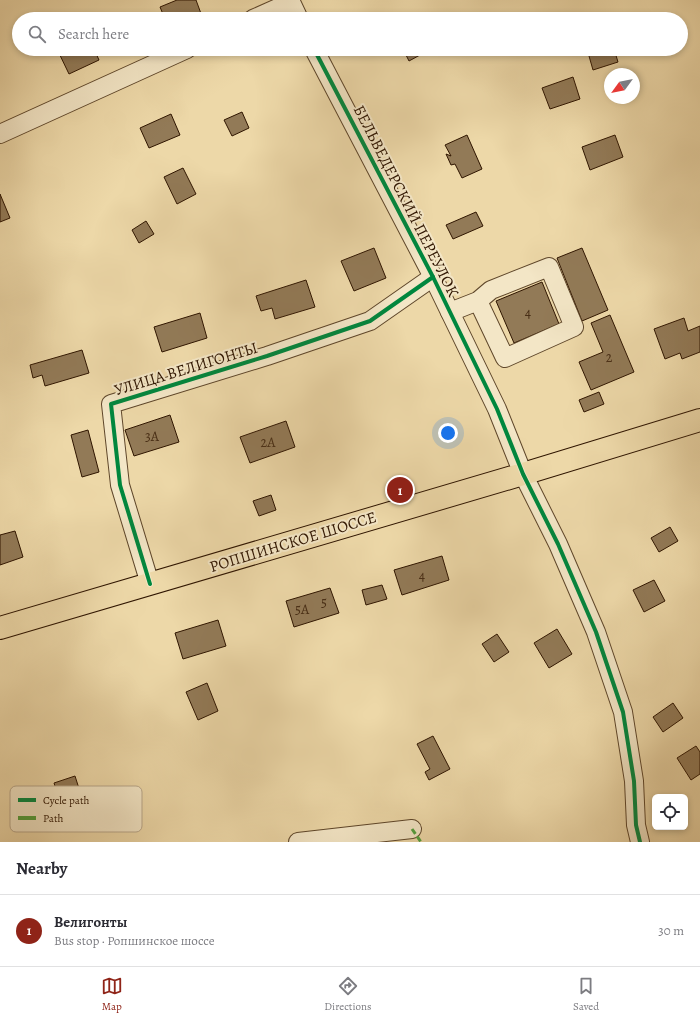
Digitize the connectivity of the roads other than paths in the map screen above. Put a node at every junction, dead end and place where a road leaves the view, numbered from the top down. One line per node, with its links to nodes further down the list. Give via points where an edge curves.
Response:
1 (290, 1): 2 (street); 3 (street)
2 (267, 12)
3 (296, 12)
4 (172, 56): 6 (street)
5 (318, 56): 7 (street, БЕЛЬВЕДЕРСКИЙ ПЕРЕУЛОК)
6 (0, 134)
7 (433, 278): 9 (street, БЕЛЬВЕДЕРСКИЙ ПЕРЕУЛОК); 12 (street, УЛИЦА ВЕЛИГОНТЫ, via 370,321 111,404 120,485)
8 (478, 301): 8 (street, via 491,290 549,267 574,327 505,358); 9 (street)
9 (450, 312): 11 (street, БЕЛЬВЕДЕРСКИЙ ПЕРЕУЛОК, via 497,409)
10 (700, 420): 11 (main road, РОПШИНСКОЕ ШОССЕ)
11 (523, 474): 12 (main road, РОПШИНСКОЕ ШОССЕ); 16 (street, БЕЛЬВЕДЕРСКИЙ ПЕРЕУЛОК, via 558,544 596,632 624,712)
12 (150, 584): 13 (main road, РОПШИНСКОЕ ШОССЕ)
13 (0, 628)
14 (412, 829): 15 (street)
15 (298, 842)
16 (640, 842)

